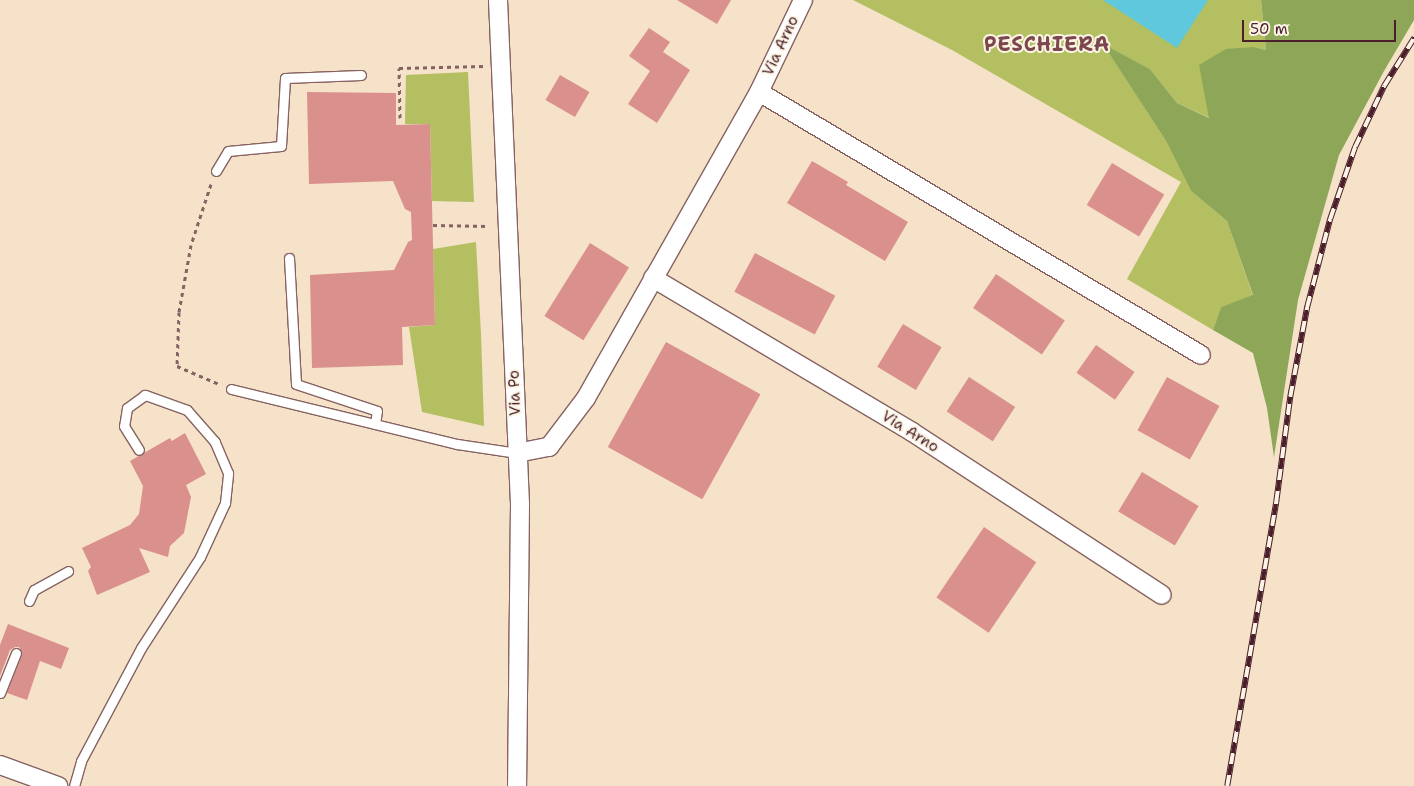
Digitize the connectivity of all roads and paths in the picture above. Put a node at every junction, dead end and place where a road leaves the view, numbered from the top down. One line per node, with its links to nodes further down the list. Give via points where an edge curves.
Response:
1 (498, 0): 3 (street, Via Po)
2 (803, 0): 5 (street, Via Arno)
3 (502, 66): 6 (path, via 399,68); 9 (street, Via Po)
4 (362, 74): 7 (lane, via 285,78 280,146 228,151)
5 (759, 92): 11 (street, Via Arno); 12 (street, Via Arno)
6 (400, 118)
7 (216, 170): 13 (path, via 191,244 179,312 177,366)
8 (433, 225): 9 (path)
9 (509, 226): 16 (street, Via Po)
10 (289, 258): 14 (lane, via 296,384 377,411)
11 (652, 278): 16 (street, Via Arno, via 586,398 549,447); 18 (street, Via Arno, via 912,432)
12 (1201, 355)
13 (231, 389): 14 (lane)
14 (375, 424): 16 (lane, via 457,444)
15 (139, 450): 24 (lane, via 124,426 127,408 146,395 187,410 215,442 228,472 225,503 200,557 141,648 81,761)
16 (517, 453): 25 (street, Via Po, via 520,504)
17 (68, 571): 19 (lane, via 34,590)
18 (1162, 595)
19 (30, 601)
20 (16, 654): 21 (lane)
21 (0, 693)
22 (0, 765): 23 (street)
23 (58, 786)
24 (74, 786)
25 (517, 786)

